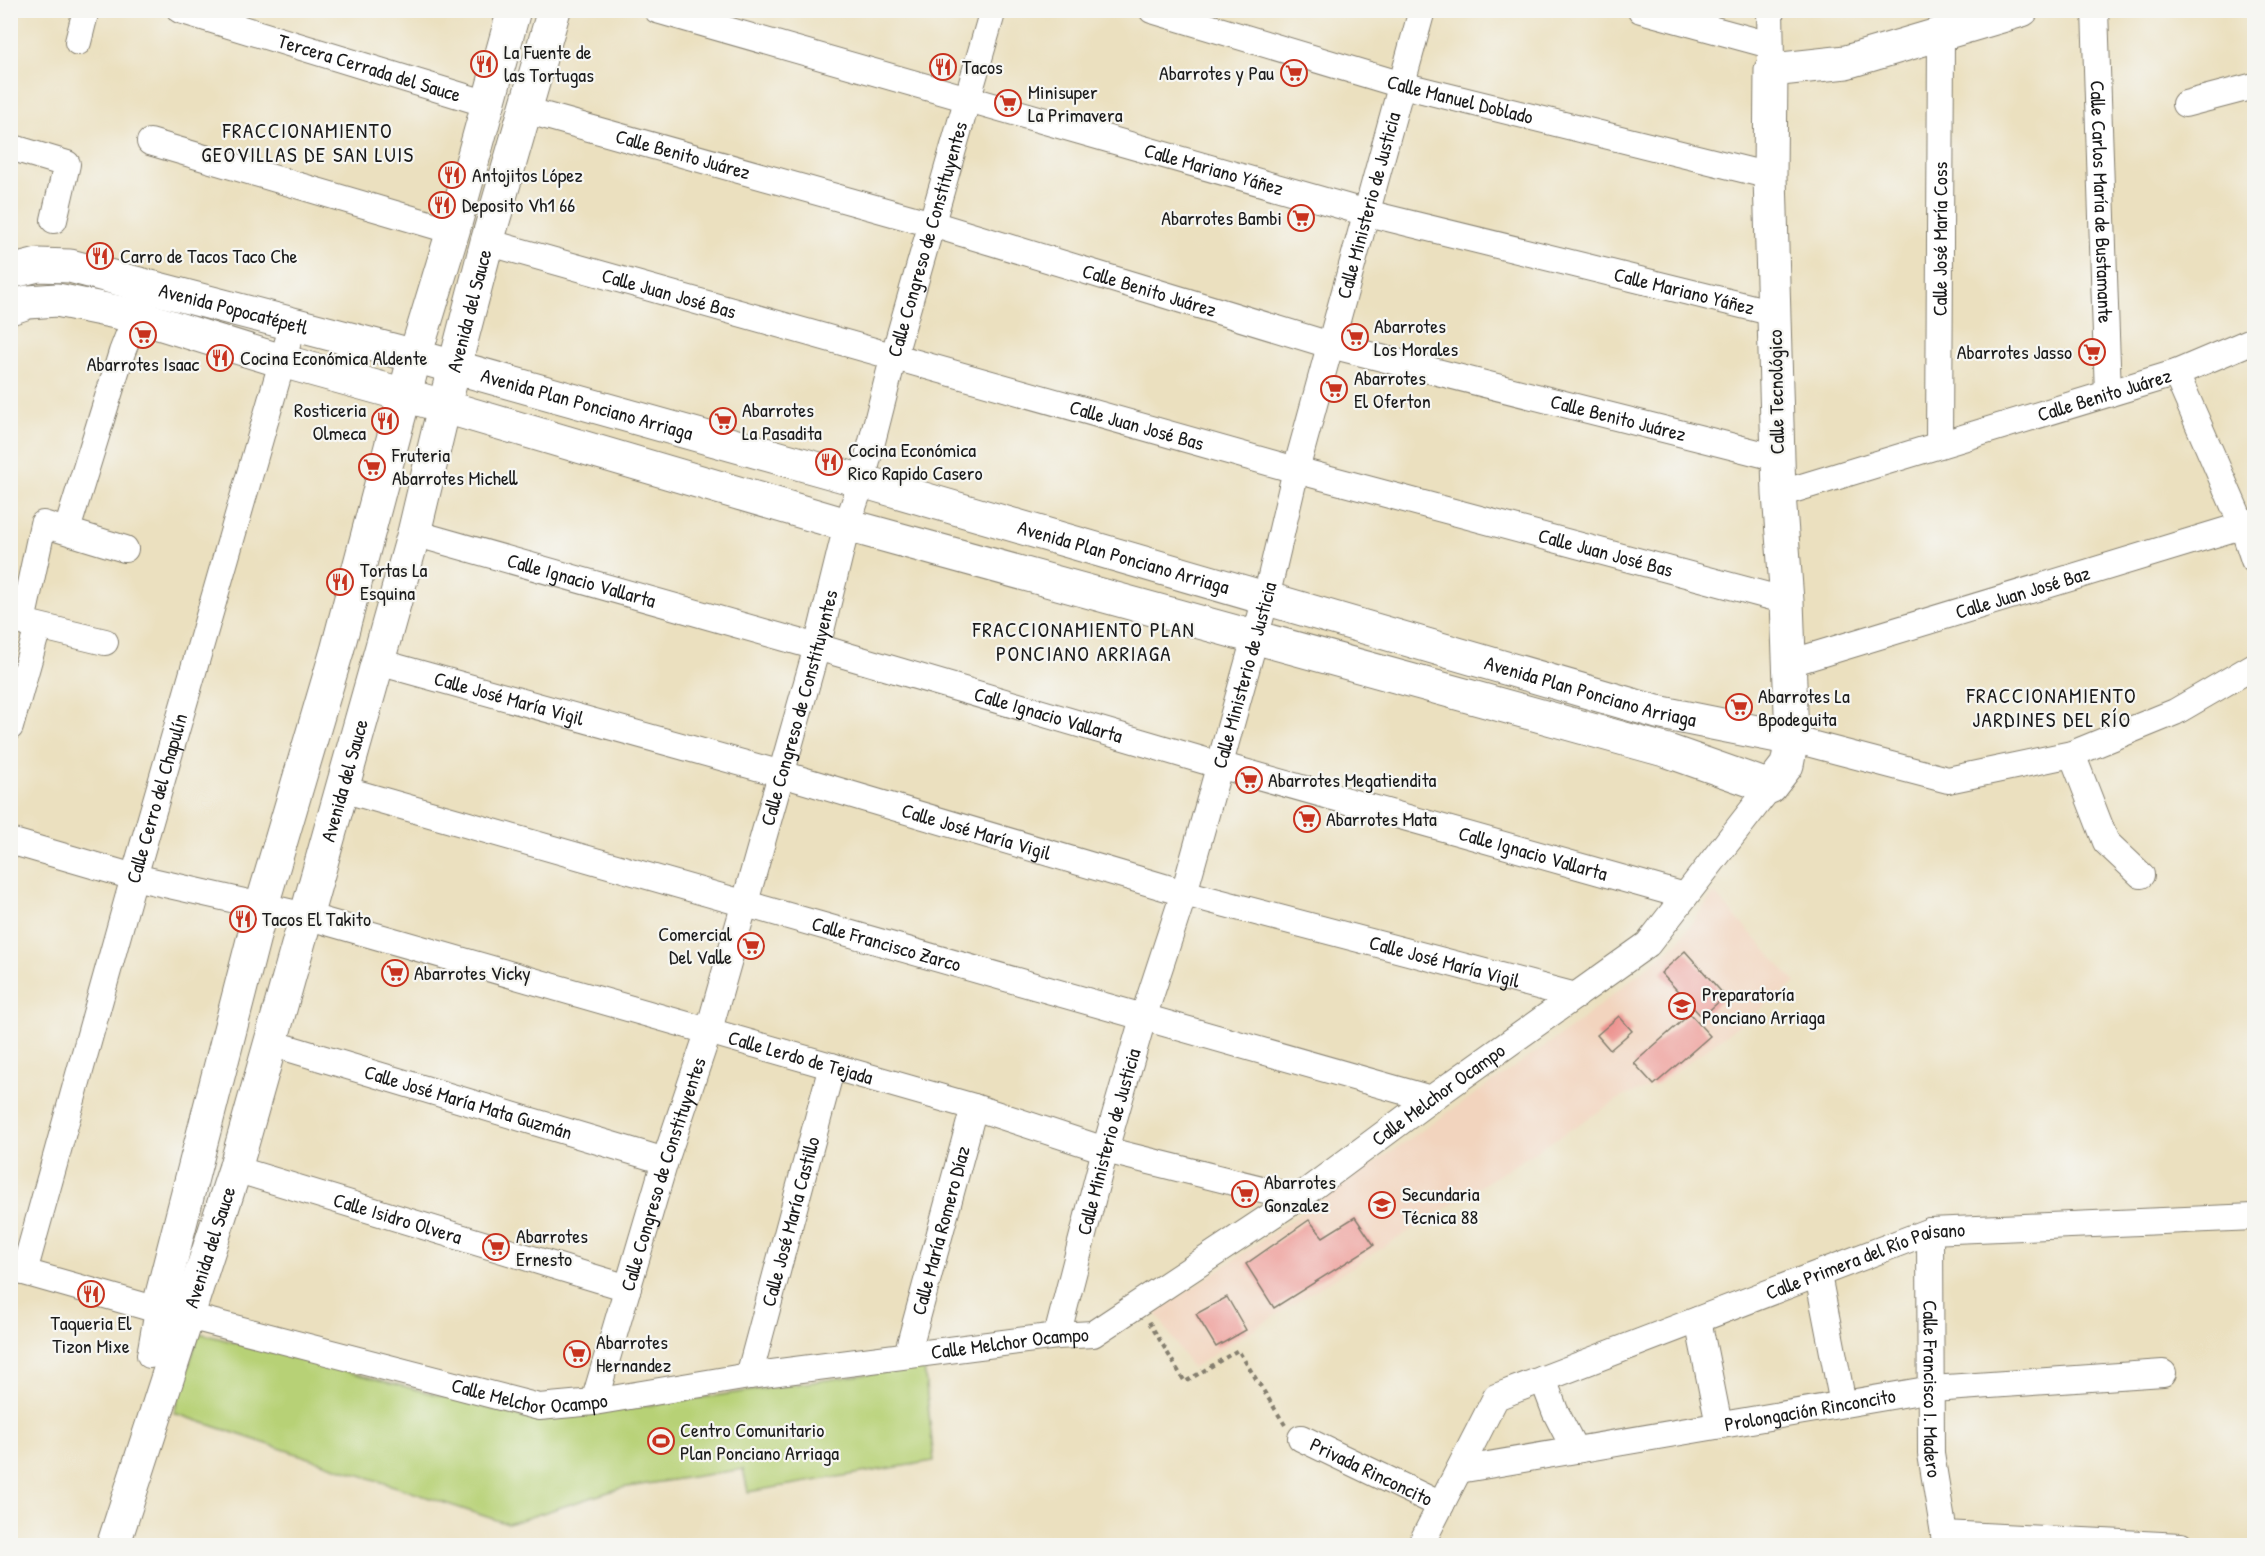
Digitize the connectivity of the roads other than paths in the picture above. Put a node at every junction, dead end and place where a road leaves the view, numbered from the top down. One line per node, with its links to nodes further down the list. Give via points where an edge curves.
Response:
1 (86, 10): 14 (street)
2 (180, 10): 19 (street, Tercera Cerrada del Sauce)
3 (514, 10): 19 (street, Avenida del Sauce)
4 (555, 10): 21 (street, Avenida del Sauce)
5 (657, 10): 18 (street, Calle Mariano Yáñez)
6 (993, 10): 18 (street, Calle Congreso de Constituyentes)
7 (1152, 10): 16 (street, Calle Manuel Doblado)
8 (1422, 10): 16 (street, Calle Ministerio de Justicia)
9 (1641, 10): 15 (street)
10 (1770, 10): 15 (street)
11 (2022, 10): 13 (street)
12 (2095, 10): 42 (street, Calle Carlos María de Bustamante)
13 (1941, 35): 15 (street, via 1846,62); 45 (street, Calle José María Coss)
14 (78, 42)
15 (1771, 58): 24 (street, Calle Tecnológico)
16 (1402, 85): 24 (street, Calle Manuel Doblado); 25 (street, Calle Ministerio de Justicia)
17 (2254, 86): 20 (street)
18 (967, 98): 25 (street, Calle Mariano Yáñez); 27 (street, Calle Congreso de Constituyentes)
19 (488, 104): 28 (street, Avenida del Sauce)
20 (2185, 104)
21 (525, 110): 27 (street, Calle Benito Juárez); 29 (street, Avenida del Sauce)
22 (150, 142): 28 (street)
23 (10, 147): 26 (street, via 67,164)
24 (1770, 176): 32 (street, Calle Tecnológico)
25 (1367, 213): 32 (street, Calle Mariano Yáñez); 36 (street, Calle Ministerio de Justicia)
26 (54, 220)
27 (932, 224): 36 (street, Calle Benito Juárez); 38 (street, Calle Congreso de Constituyentes)
28 (453, 231): 37 (street, Avenida del Sauce)
29 (487, 242): 38 (street, Calle Juan José Bas); 40 (street, Avenida del Sauce)
30 (10, 272): 34 (street, Avenida Popocatépetl, via 38,265 70,266)
31 (10, 308): 33 (street, Avenida Popocatépetl, via 57,300)
32 (1774, 313): 46 (street, Calle Tecnológico)
33 (136, 316): 39 (street, Avenida Popocatépetl); 52 (street)
34 (292, 324): 37 (street, Avenida Popocatépetl); 39 (street, Calle Cerro del Chapulín)
35 (2254, 340): 41 (street, Calle Benito Juárez)
36 (1330, 345): 46 (street, Calle Benito Juárez); 47 (street, Calle Ministerio de Justicia)
37 (415, 356): 40 (street, Avenida Popocatépetl); 43 (street, Avenida del Sauce)
38 (894, 356): 47 (street, Calle Juan José Bas); 48 (street, Calle Congreso de Constituyentes)
39 (282, 361): 43 (street, Avenida Popocatépetl); 76 (street, Calle Cerro del Chapulín)
40 (454, 367): 44 (street, Avenida del Sauce); 48 (street, Avenida Plan Ponciano Arriaga)
41 (2176, 373): 42 (street, Calle Benito Juárez); 50 (street)
42 (2108, 394): 45 (street, Calle Benito Juárez)
43 (405, 395): 44 (street, Avenida Popocatépetl); 80 (street, Avenida del Sauce, via 337,651)
44 (444, 407): 51 (street, Avenida Plan Ponciano Arriaga); 53 (street, Avenida del Sauce)
45 (1939, 444): 49 (street, Calle Benito Juárez)
46 (1778, 458): 49 (street, Calle Tecnológico)
47 (1296, 470): 56 (street, Calle Ministerio de Justicia); 57 (street, Calle Juan José Bas)
48 (862, 481): 51 (street, Calle Congreso de Constituyentes); 56 (street, Avenida Plan Ponciano Arriaga)
49 (1779, 494): 57 (street, Calle Tecnológico)
50 (2249, 524): 55 (street); 63 (street, Calle Juan José Baz)
51 (847, 525): 59 (street, Avenida Plan Ponciano Arriaga); 61 (street, Calle Congreso de Constituyentes)
52 (55, 527): 54 (street); 58 (street)
53 (414, 533): 61 (street, Calle Ignacio Vallarta); 62 (street, Avenida del Sauce)
54 (125, 549)
55 (2254, 560)
56 (1266, 598): 59 (street, Calle Ministerio de Justicia); 65 (street, Avenida Plan Ponciano Arriaga)
57 (1787, 601): 63 (street, Calle Tecnológico)
58 (30, 624): 60 (street); 66 (street)
59 (1254, 639): 68 (street, Avenida Plan Ponciano Arriaga); 70 (street, Calle Ministerio de Justicia)
60 (105, 642)
61 (818, 647): 70 (street, Calle Ignacio Vallarta); 71 (street, Calle Congreso de Constituyentes)
62 (378, 662): 71 (street, Calle José María Vigil); 73 (street, Avenida del Sauce)
63 (1790, 663): 67 (street, Calle Tecnológico)
64 (2254, 666): 69 (street, via 2175,712)
65 (1657, 712): 67 (street, Avenida Plan Ponciano Arriaga); 68 (street)
66 (10, 727)
67 (1792, 739): 69 (street, via 1948,780); 72 (street, Calle Melchor Ocampo, via 1787,765)
68 (1668, 751): 72 (street, Avenida Plan Ponciano Arriaga)
69 (2072, 754): 75 (street, via 2106,842)
70 (1219, 765): 77 (street, Calle Ministerio de Justicia); 78 (street, Calle Ignacio Vallarta)
71 (782, 774): 77 (street, Calle José María Vigil); 79 (street, Calle Congreso de Constituyentes)
72 (1770, 787): 78 (street, Calle Melchor Ocampo)
73 (342, 789): 79 (street, Calle Francisco Zarco); 81 (street, Avenida del Sauce)
74 (10, 841): 76 (street, Calle Lerdo de Tejada)
75 (2141, 875)
76 (134, 877): 80 (street, Calle Lerdo de Tejada); 95 (street, Calle Cerro del Chapulín)
77 (1184, 892): 82 (street, Calle José María Vigil); 83 (street, Calle Ministerio de Justicia)
78 (1684, 896): 82 (street, Calle Melchor Ocampo, via 1648,944)
79 (745, 904): 83 (street, Calle Francisco Zarco); 84 (street, Calle Congreso de Constituyentes)
80 (262, 905): 81 (street, Calle Lerdo de Tejada); 98 (street, Avenida del Sauce)
81 (306, 916): 84 (street, Calle Lerdo de Tejada); 85 (street, Avenida del Sauce)
82 (1576, 996): 87 (street, Calle Melchor Ocampo)
83 (1143, 1018): 87 (street, Calle Francisco Zarco); 89 (street, Calle Ministerio de Justicia)
84 (709, 1030): 86 (street, Calle Lerdo de Tejada); 90 (street, Calle Congreso de Constituyentes)
85 (271, 1043): 90 (street, Calle José María Mata Guzmán); 91 (street, Avenida del Sauce)
86 (832, 1066): 88 (street, Calle Lerdo de Tejada); 103 (street, Calle José María Castillo)
87 (1431, 1099): 92 (street, Calle Melchor Ocampo)
88 (974, 1107): 89 (street, Calle Lerdo de Tejada); 101 (street, Calle María Romero Díaz)
89 (1105, 1150): 92 (street, Calle Lerdo de Tejada); 100 (street, Calle Ministerio de Justicia)
90 (665, 1161): 97 (street, Calle Congreso de Constituyentes)
91 (235, 1169): 97 (street, Calle Isidro Olvera); 98 (street, Avenida del Sauce)
92 (1298, 1198): 100 (street, Calle Melchor Ocampo, via 1093,1334)
93 (2254, 1217): 94 (street, Calle Primera del Río Paisano)
94 (1930, 1231): 96 (street, Calle Primera del Río Paisano); 105 (street, Calle Francisco I. Madero)
95 (17, 1271): 98 (street, Calle Melchor Ocampo)
96 (1818, 1275): 99 (street, Calle Primera del Río Paisano); 107 (street)
97 (628, 1288): 106 (street, Calle Congreso de Constituyentes)
98 (173, 1313): 106 (street, Calle Melchor Ocampo, via 539,1407); 114 (street, Avenida del Sauce, via 127,1503)
99 (1698, 1320): 104 (street, Calle Primera del Río Paisano); 108 (street)
100 (1057, 1336): 101 (street, Calle Melchor Ocampo)
101 (907, 1355): 103 (street, Calle Melchor Ocampo)
102 (2163, 1372): 105 (street, Prolongación Rinconcito)
103 (749, 1376): 106 (street, Calle Melchor Ocampo)
104 (1543, 1379): 110 (street); 111 (street, Calle Primera del Río Paisano, via 1496,1397)
105 (1932, 1389): 107 (street, Prolongación Rinconcito); 113 (street, Calle Francisco I. Madero, via 1931,1454)
106 (594, 1402)
107 (1843, 1404): 108 (street, Prolongación Rinconcito)
108 (1719, 1425): 110 (street, Prolongación Rinconcito)
109 (1294, 1433): 112 (street, Privada Rinconcito)
110 (1575, 1450): 111 (street, Prolongación Rinconcito)
111 (1459, 1470): 112 (street)
112 (1441, 1505): 115 (street)
113 (1945, 1540): 116 (street)
114 (113, 1545)
115 (1420, 1545)
116 (2181, 1545)

